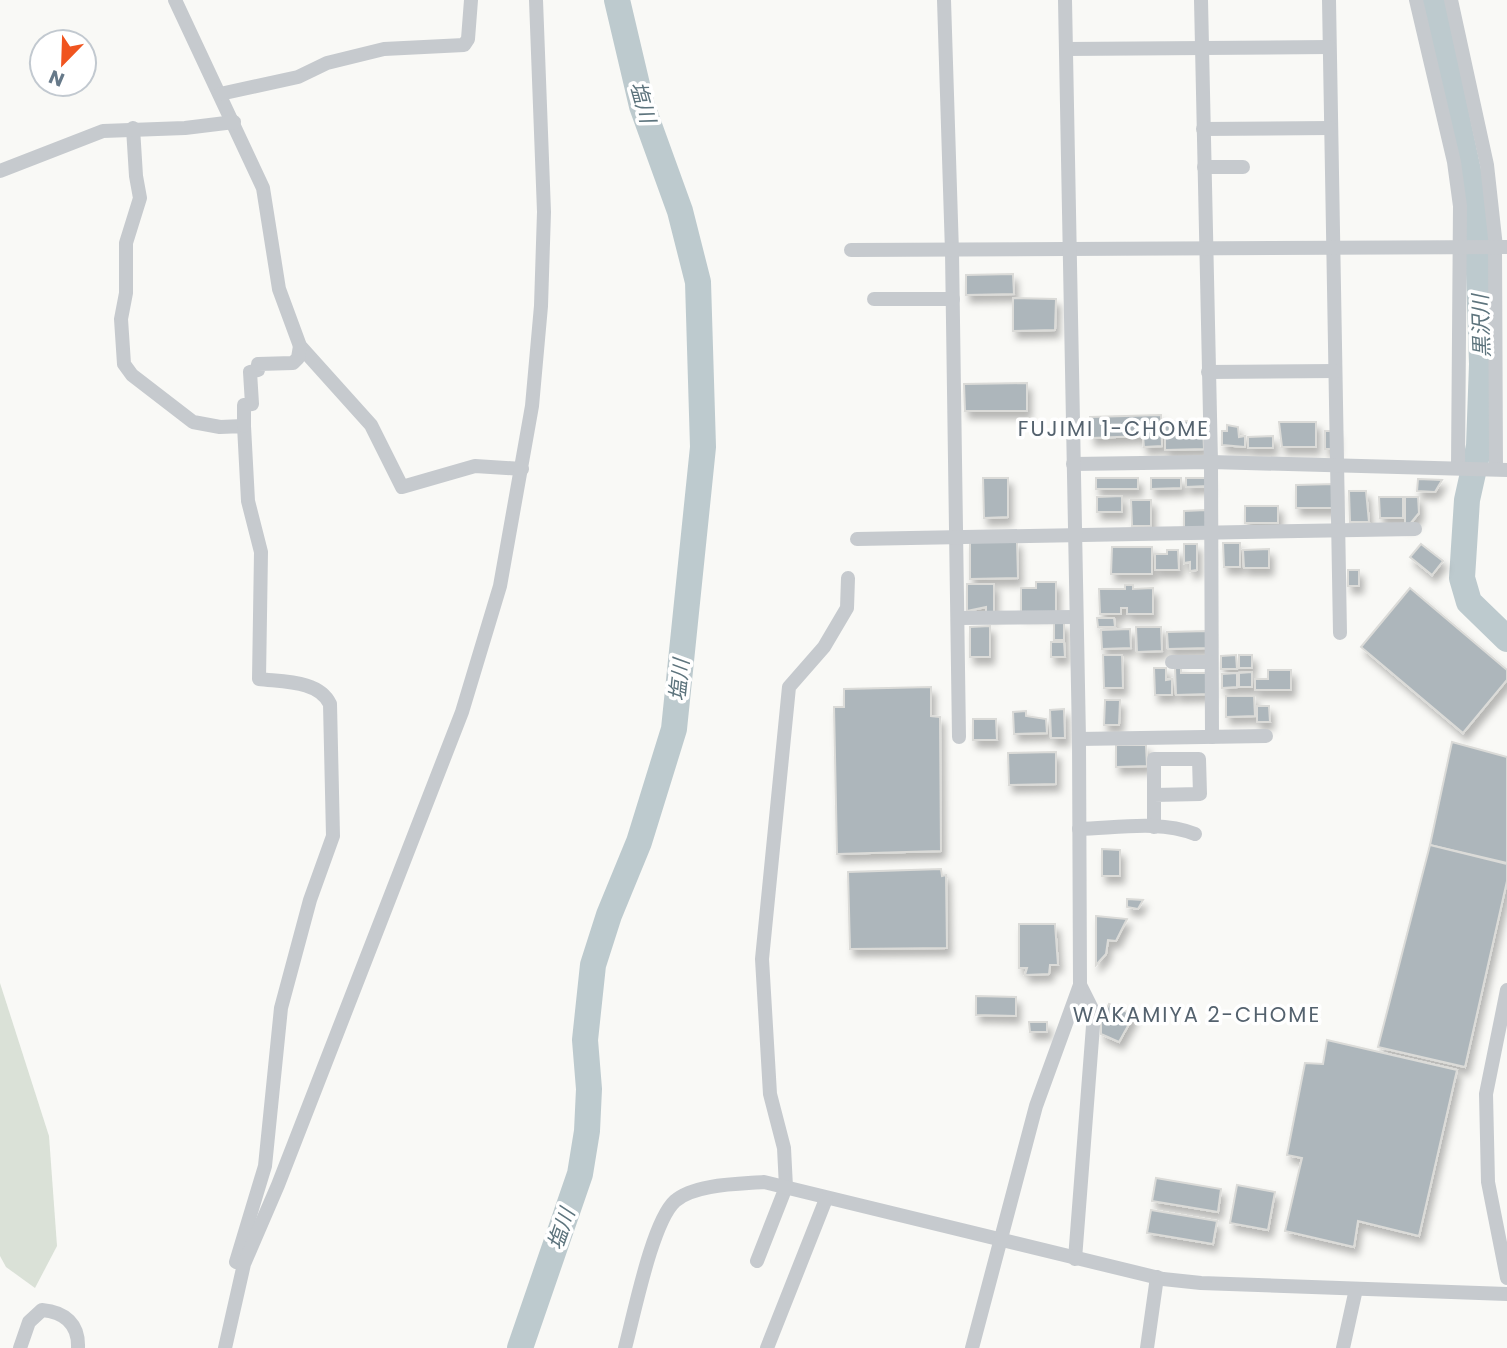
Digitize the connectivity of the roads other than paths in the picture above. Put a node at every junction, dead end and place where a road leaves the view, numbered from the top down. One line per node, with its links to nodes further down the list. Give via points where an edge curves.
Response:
1 (175, 0): 13 (street)
2 (471, 0): 13 (street, via 464,45 384,49 327,63 298,77)
3 (536, 0): 38 (street, via 544,212 533,406)
4 (944, 0): 27 (street)
5 (1065, 0): 12 (street)
6 (1201, 0): 11 (street)
7 (1329, 0): 10 (street)
8 (1416, 0): 23 (street, via 1454,162)
9 (1451, 0): 21 (street, via 1487,165)
10 (1329, 47): 11 (street); 16 (street)
11 (1201, 48): 12 (street); 17 (street)
12 (1066, 49): 26 (street)
13 (220, 94): 14 (street)
14 (234, 122): 15 (street); 30 (street, via 263,188 279,289)
15 (133, 128): 20 (street, via 103,131); 33 (street, via 140,198 126,243 121,319 124,364 193,422)
16 (1330, 128): 17 (street); 22 (street)
17 (1203, 129): 18 (street)
18 (1204, 167): 19 (street); 24 (street)
19 (1243, 167)
20 (0, 171)
21 (1499, 247): 23 (street); 39 (street)
22 (1332, 248): 23 (street); 24 (street); 31 (street)
23 (1460, 248): 37 (street)
24 (1206, 249): 26 (street); 32 (street)
25 (851, 250): 27 (street)
26 (1069, 251): 27 (street); 35 (street)
27 (952, 252): 29 (street)
28 (874, 299): 29 (street)
29 (953, 299): 44 (street)
30 (300, 346): 33 (street, via 293,363 258,364 258,370 250,372 252,404 244,405); 38 (street, via 371,425 402,486 475,467)
31 (1335, 371): 32 (street); 36 (street)
32 (1208, 372): 34 (street)
33 (244, 426): 71 (street, via 248,501 261,552 259,679 309,686 327,698 335,822 281,1008 265,1166 229,1293)
34 (1211, 462): 35 (street); 36 (street); 42 (street)
35 (1073, 464): 43 (street)
36 (1339, 464): 37 (street); 41 (street)
37 (1458, 467): 39 (street)
38 (522, 469): 71 (street, via 500,586 462,712 248,1252)
39 (1501, 469)
40 (1415, 529): 41 (street)
41 (1338, 530): 42 (street); 49 (street)
42 (1210, 532): 43 (street); 51 (street)
43 (1076, 534): 44 (street); 47 (street)
44 (956, 537): 45 (street); 48 (street)
45 (858, 539)
46 (848, 578): 62 (street, via 848,608 824,647 789,687 787,701 762,958 770,1094 784,1148)
47 (1076, 617): 48 (street); 55 (street)
48 (958, 618): 53 (street)
49 (1340, 633)
50 (1172, 662): 51 (street)
51 (1211, 662): 54 (street)
52 (1266, 736): 54 (street)
53 (959, 737)
54 (1212, 737): 55 (street)
55 (1079, 739): 58 (street)
56 (1154, 795): 57 (street)
57 (1154, 827): 58 (street); 59 (street, via 1178,827)
58 (1079, 829): 60 (street)
59 (1195, 834)
60 (1080, 985): 64 (street, via 1035,1106); 65 (street, via 1094,1013)
61 (1507, 990): 68 (street, via 1489,1067 1486,1105 1488,1182)
62 (786, 1187): 63 (street); 66 (street); 75 (street, via 764,1182 708,1187 676,1200 661,1222)
63 (826, 1199): 64 (street); 76 (street)
64 (1000, 1238): 65 (street); 77 (street)
65 (1075, 1259): 67 (street)
66 (757, 1261)
67 (1157, 1277): 69 (street); 78 (street)
68 (1507, 1278)
69 (1356, 1289): 70 (street); 79 (street)
70 (1507, 1293)
71 (230, 1328): 74 (street)
72 (20, 1348): 73 (street, via 33,1315 42,1310 63,1315 75,1326)
73 (78, 1348)
74 (225, 1348)
75 (625, 1348)
76 (766, 1348)
77 (972, 1348)
78 (1147, 1348)
79 (1343, 1348)

